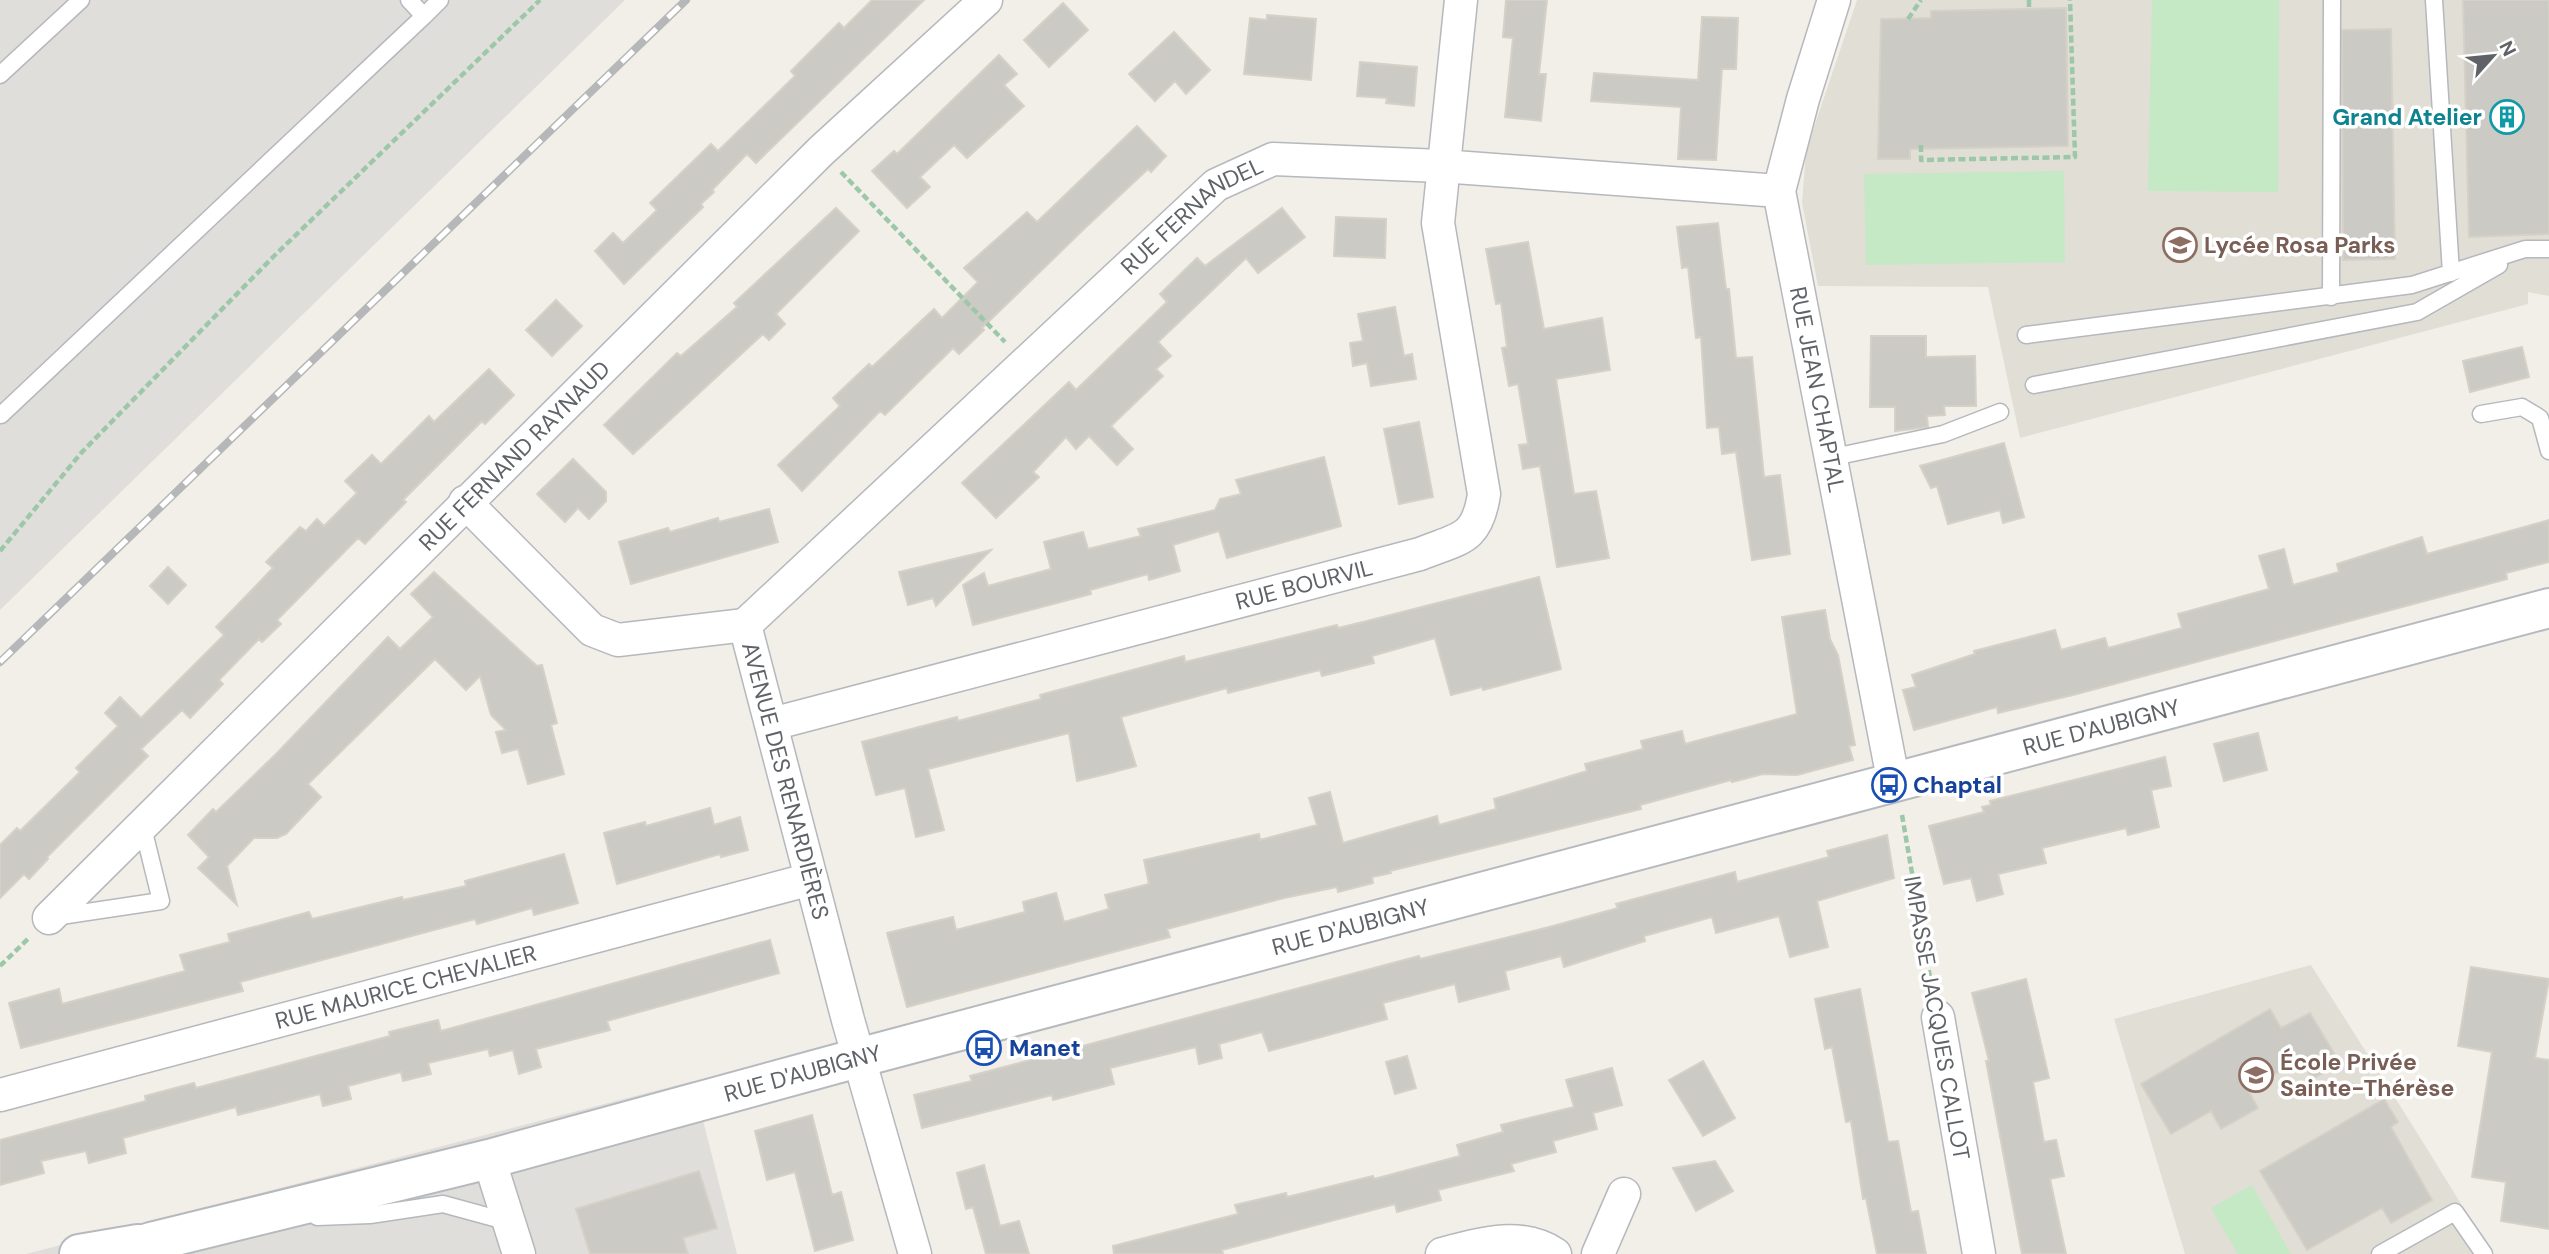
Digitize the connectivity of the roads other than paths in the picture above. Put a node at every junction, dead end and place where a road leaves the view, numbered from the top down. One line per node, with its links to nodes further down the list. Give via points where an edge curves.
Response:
1 (81, 0): 10 (lane)
2 (409, 0): 9 (lane)
3 (440, 0): 9 (lane)
4 (986, 0): 24 (street, RUE FERNAND RAYNAUD, via 821,151)
5 (1461, 0): 11 (street)
6 (1834, 0): 12 (street, RUE JEAN CHAPTAL)
7 (2332, 0): 16 (lane)
8 (2434, 0): 15 (lane)
9 (424, 16): 21 (lane)
10 (0, 75)
11 (1441, 166): 12 (street, RUE FERNANDEL); 26 (street, RUE FERNANDEL, via 1273,159 1216,185); 27 (street, RUE BOURVIL, via 1438,223 1483,494 1471,534 1420,554)
12 (1779, 191): 23 (street, RUE JEAN CHAPTAL)
13 (2525, 249): 14 (lane); 15 (lane); 18 (lane, via 2417,312)
14 (2549, 249)
15 (2451, 273): 16 (lane, via 2412,285)
16 (2331, 297): 17 (lane)
17 (2026, 335)
18 (2034, 385)
19 (2000, 412): 23 (lane, via 1943,433)
20 (2482, 414): 22 (lane, via 2522,407 2540,418)
21 (1, 415)
22 (2549, 451)
23 (1829, 458): 28 (street, RUE JEAN CHAPTAL)
24 (465, 502): 26 (street, AVENUE DES RENARDIÈRES, via 592,630 618,640); 29 (street, RUE FERNAND RAYNAUD)
25 (2549, 608): 28 (main road, RUE D'AUBIGNY)
26 (745, 625): 27 (street, AVENUE DES RENARDIÈRES)
27 (772, 724): 30 (street, AVENUE DES RENARDIÈRES)
28 (1894, 784): 33 (main road, RUE D'AUBIGNY)
29 (143, 828): 31 (street, RUE FERNAND RAYNAUD); 31 (lane, via 161,901)
30 (811, 879): 33 (street, AVENUE DES RENARDIÈRES); 34 (street, RUE MAURICE CHEVALIER)
31 (49, 918)
32 (1938, 1017): 47 (street, IMPASSE JACQUES CALLOT)
33 (858, 1058): 35 (main road, RUE D'AUBIGNY); 43 (street, AVENUE DES RENARDIÈRES)
34 (0, 1094)
35 (489, 1159): 37 (main road, RUE D'AUBIGNY); 38 (street)
36 (1623, 1194): 46 (street)
37 (244, 1219): 38 (lane, via 370,1215 443,1204); 39 (main road, RUE D'AUBIGNY)
38 (509, 1222): 42 (street)
39 (151, 1242): 40 (main road, RUE D'AUBIGNY); 41 (main road, RUE D'AUBIGNY)
40 (79, 1254)
41 (113, 1254)
42 (519, 1254)
43 (915, 1254)
44 (1442, 1254): 45 (street, via 1498,1240 1543,1246)
45 (1555, 1254)
46 (1598, 1254)
47 (1979, 1254)
48 (2380, 1254): 49 (lane, via 2455,1212)
49 (2484, 1254)

